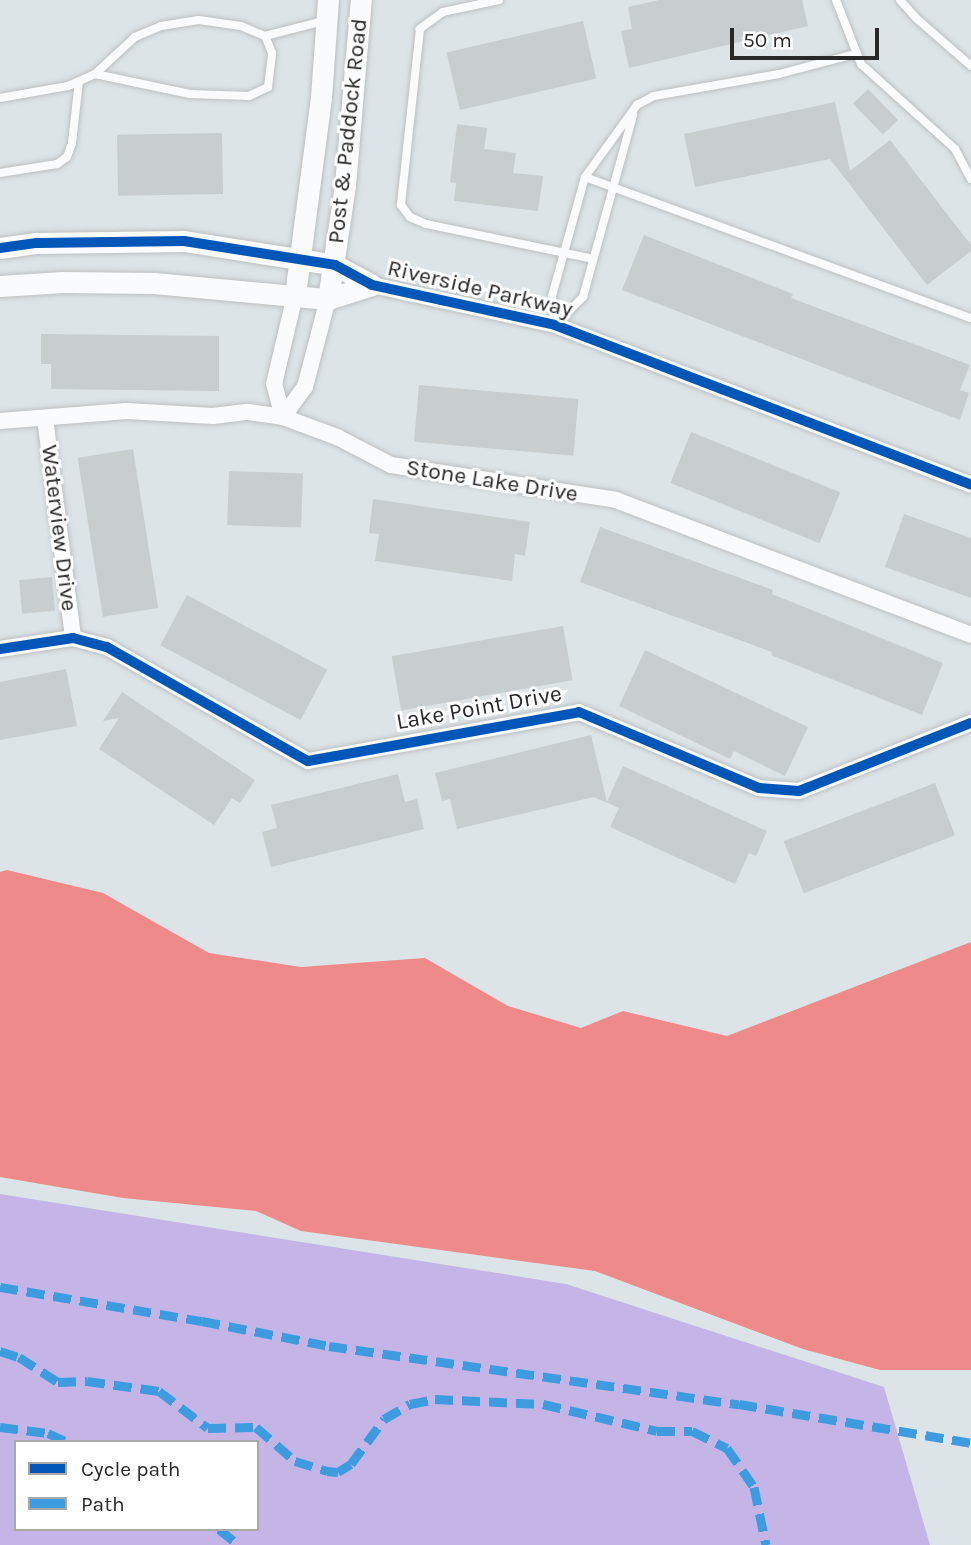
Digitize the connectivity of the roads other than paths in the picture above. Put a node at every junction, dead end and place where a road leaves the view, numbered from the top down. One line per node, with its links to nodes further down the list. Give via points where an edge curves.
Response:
1 (360, 0): 21 (street, Post & Paddock Road)
2 (499, 0): 18 (lane, via 443,12 419,29 401,205 410,217 426,224)
3 (836, 0): 7 (lane)
4 (901, 0): 8 (lane)
5 (328, 10): 6 (lane); 20 (street, Post & Paddock Road)
6 (265, 36): 9 (lane, via 241,26 199,20 161,26 135,37); 9 (lane, via 272,53 268,87 249,96 190,94)
7 (855, 54): 12 (lane, via 779,74 654,96); 15 (lane, via 955,149)
8 (971, 66)
9 (95, 74): 10 (lane)
10 (79, 81): 11 (lane); 13 (lane, via 67,157 57,164)
11 (0, 99)
12 (634, 109): 14 (lane); 16 (lane)
13 (0, 173)
14 (585, 177): 16 (lane); 18 (lane)
15 (971, 179)
16 (615, 187): 19 (lane); 26 (lane)
17 (0, 248): 20 (street, Riverside Parkway, via 37,243 184,241)
18 (565, 253): 19 (lane); 27 (lane, via 552,296)
19 (593, 259): 27 (lane, via 583,297)
20 (301, 260): 21 (street, Riverside Parkway); 24 (street, Post & Paddock Road)
21 (335, 265): 22 (street, Riverside Parkway); 25 (street, Post & Paddock Road)
22 (372, 285): 25 (street, Riverside Parkway); 27 (street, Riverside Parkway)
23 (0, 286): 24 (street, Riverside Parkway, via 154,282)
24 (295, 295): 25 (street, Riverside Parkway); 28 (street, Post & Paddock Road, via 274,384)
25 (327, 299): 28 (street, Post & Paddock Road, via 305,387)
26 (971, 318)
27 (555, 325): 31 (street, Riverside Parkway)
28 (283, 417): 29 (street, Stone Lake Drive, via 248,412 213,416 127,411); 32 (street, Stone Lake Drive, via 337,437 391,465 616,500)
29 (45, 418): 30 (street, Stone Lake Drive); 33 (street, Waterview Drive)
30 (0, 421)
31 (971, 485)
32 (971, 635)
33 (73, 638): 34 (street, Lake Point Drive); 35 (street, Lake Point Drive, via 107,647 307,761 579,712 759,788 799,791)
34 (0, 649)
35 (971, 723)

